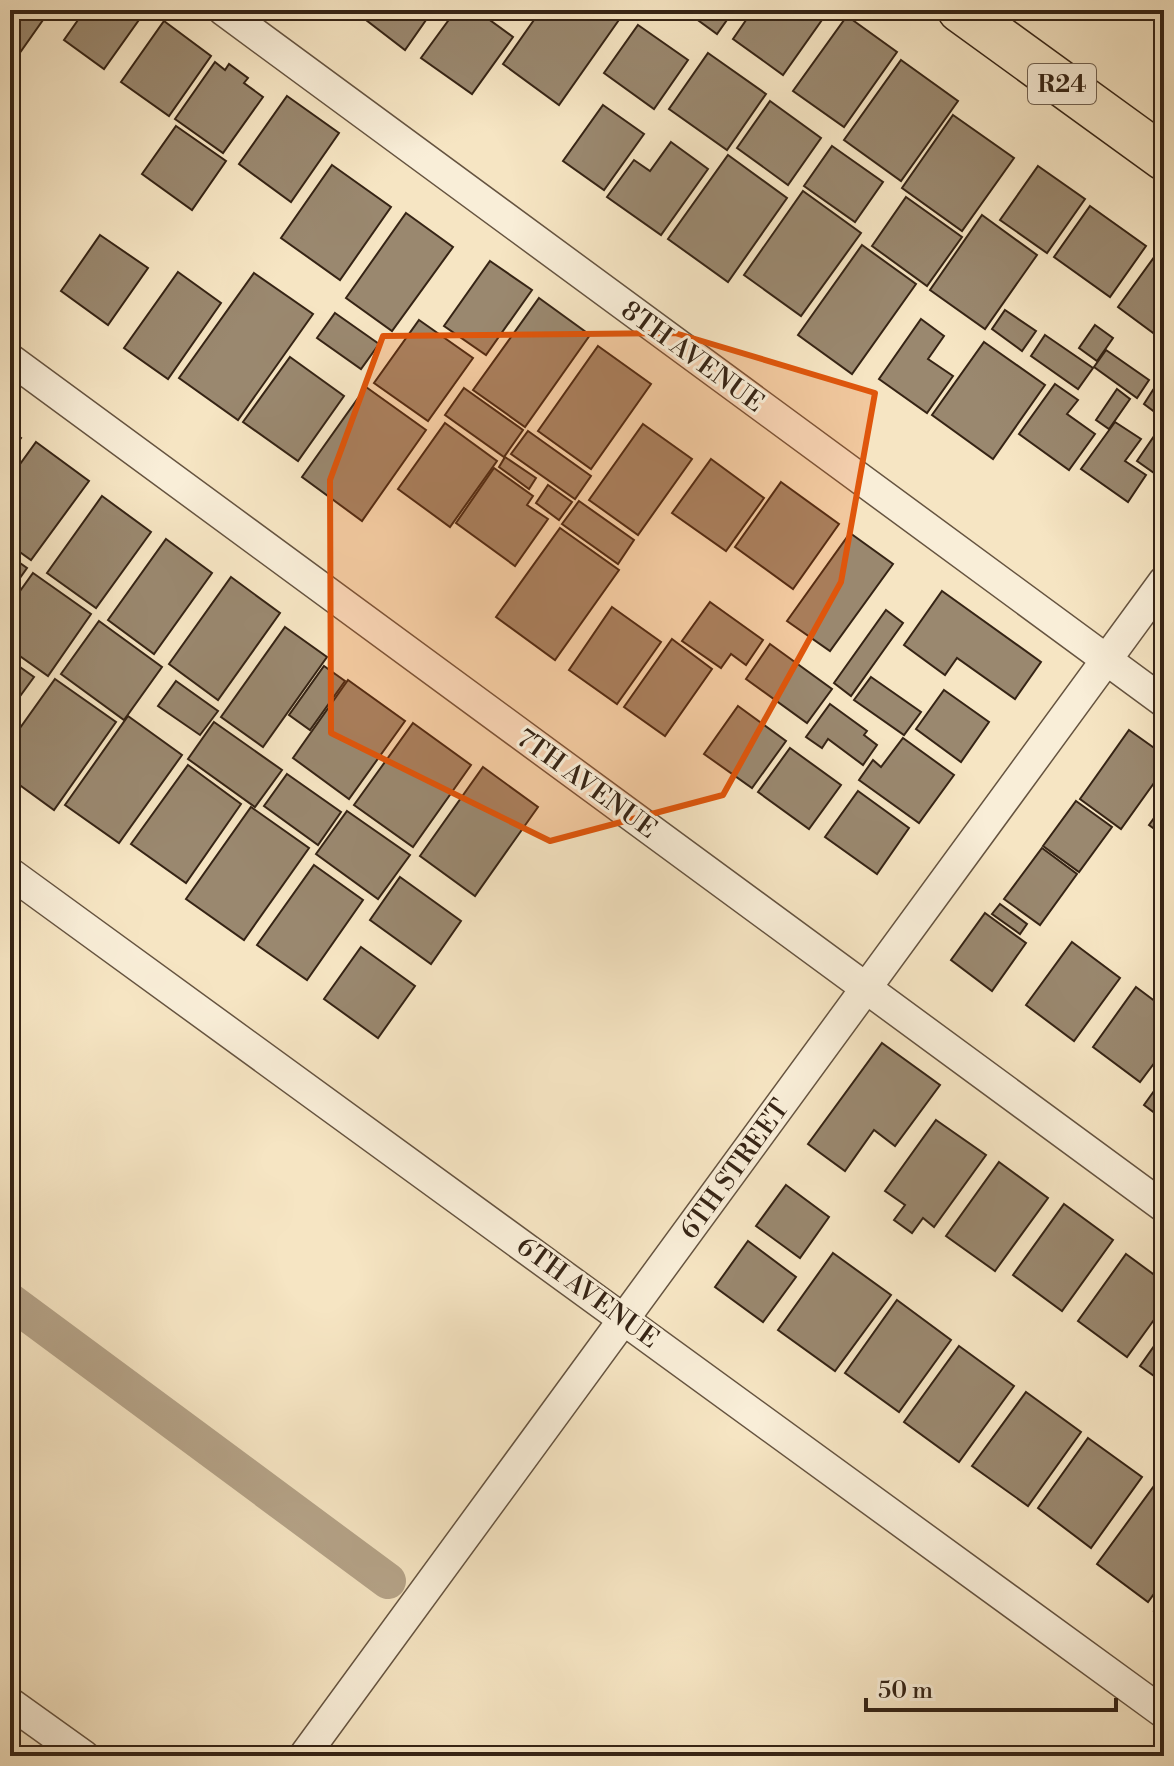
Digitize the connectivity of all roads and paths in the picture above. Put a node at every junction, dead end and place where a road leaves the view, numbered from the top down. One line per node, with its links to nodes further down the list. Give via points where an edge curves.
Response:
1 (223, 10): 6 (street, 8TH AVENUE)
2 (960, 10): 3 (main road, R24)
3 (1164, 158)
4 (10, 359): 9 (street, 7TH AVENUE)
5 (1164, 581): 6 (street, 6TH STREET)
6 (1107, 661): 7 (street, 8TH AVENUE); 9 (street, 6TH STREET)
7 (1164, 702)
8 (10, 873): 11 (street, 6TH AVENUE)
9 (866, 989): 10 (street, 7TH AVENUE); 11 (street, 6TH STREET)
10 (1164, 1207)
11 (624, 1318): 13 (street, 6TH AVENUE); 15 (street, 6TH STREET)
12 (10, 1703): 14 (street)
13 (1164, 1713)
14 (84, 1756)
15 (304, 1756)

